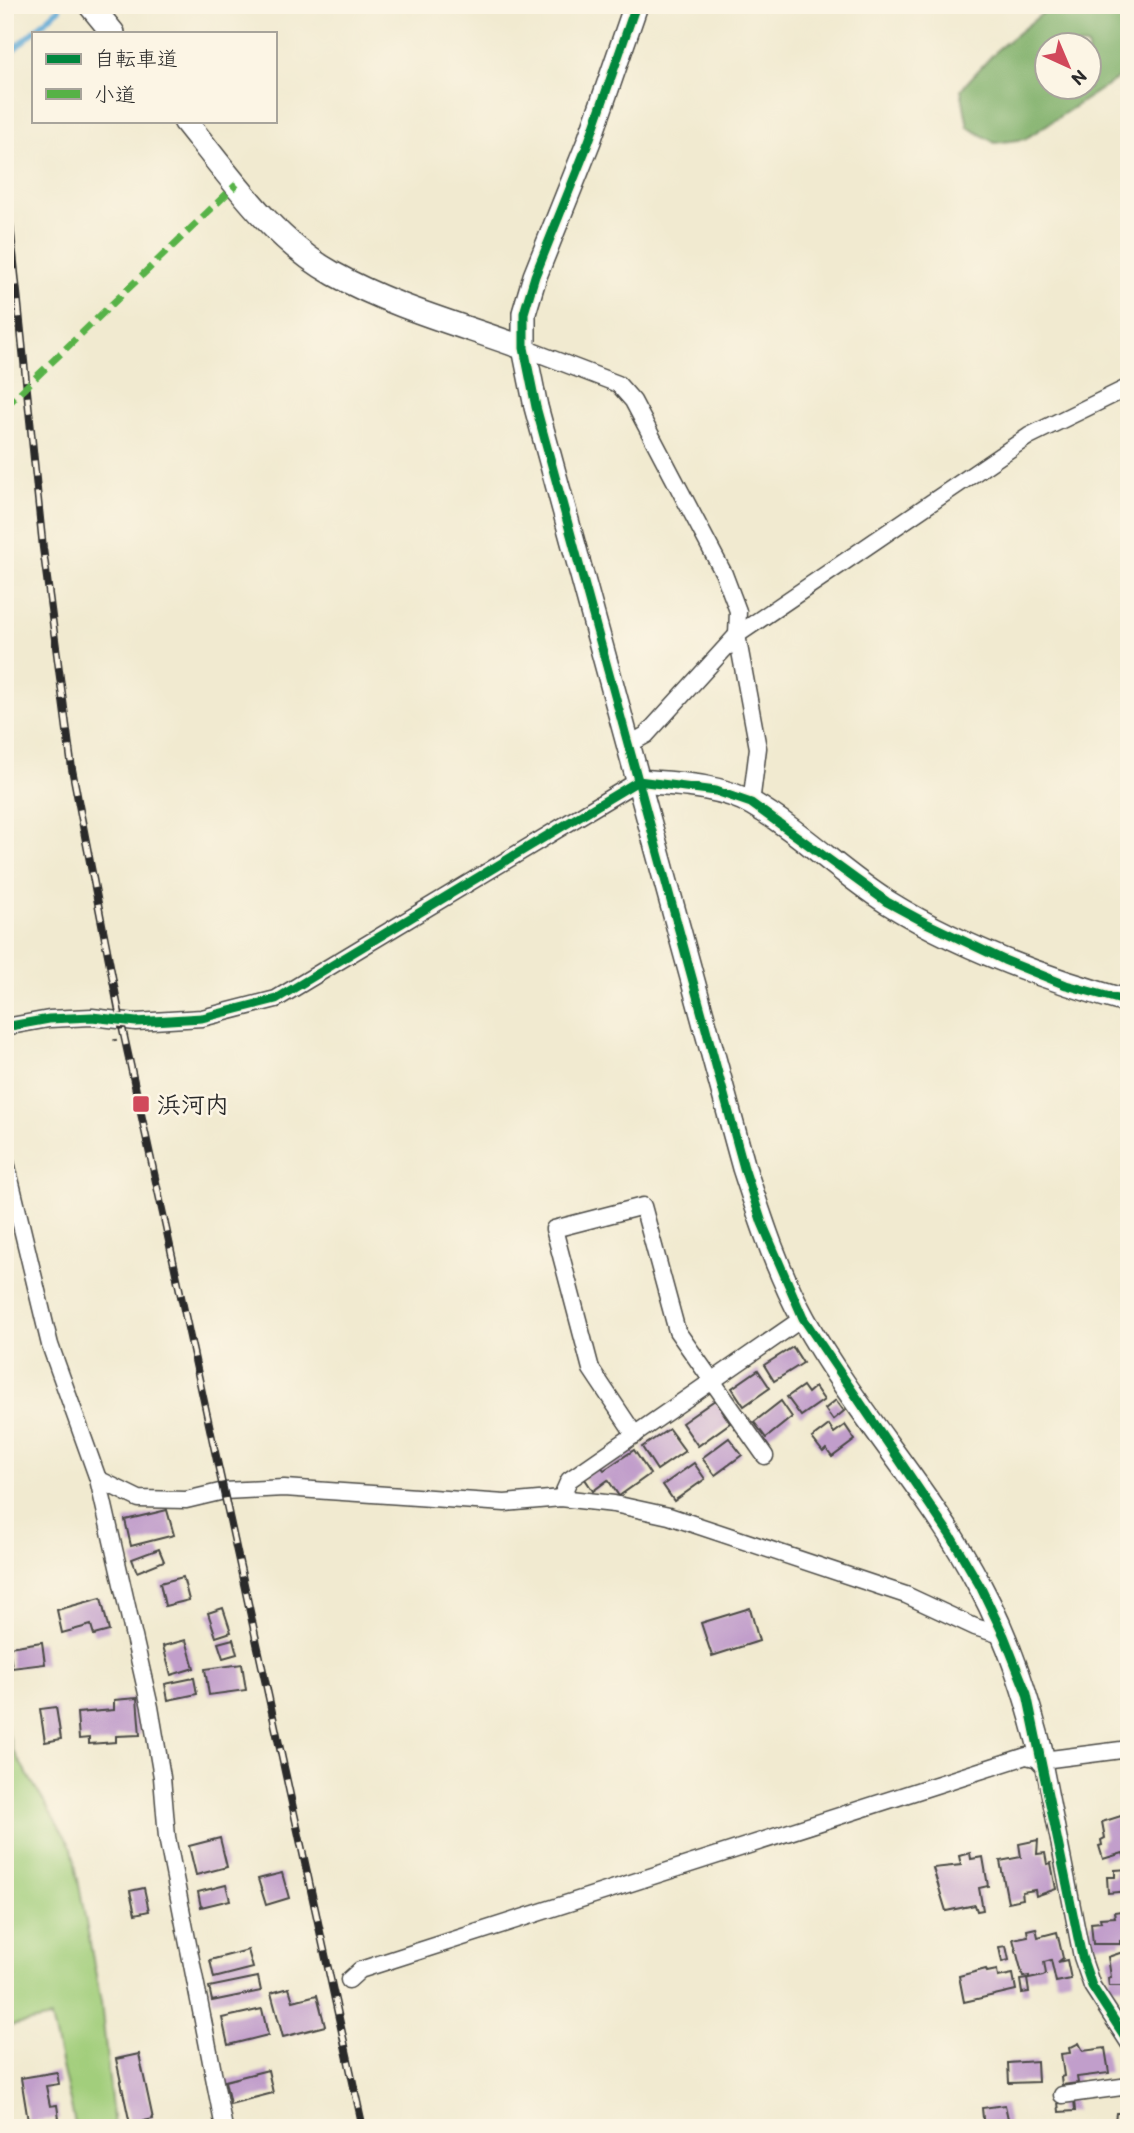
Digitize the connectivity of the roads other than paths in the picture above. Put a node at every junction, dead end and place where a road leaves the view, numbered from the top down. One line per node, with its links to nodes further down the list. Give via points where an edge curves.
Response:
1 (90, 5): 3 (street)
2 (636, 5): 5 (street, via 535,276 524,313)
3 (112, 32)
4 (186, 122): 5 (street, via 267,219 332,273 378,295)
5 (524, 348): 7 (street, via 618,384 633,401 724,574 738,611); 8 (street)
6 (1129, 387): 7 (street, via 1029,436)
7 (737, 635): 8 (street, via 646,735); 10 (street, via 758,748)
8 (628, 745): 9 (street)
9 (638, 781): 10 (street, via 716,791); 12 (street, via 276,999 202,1018 136,1022 81,1018); 14 (street, via 744,1168)
10 (751, 803): 11 (street, via 887,902 926,923 1066,985)
11 (1129, 1002)
12 (5, 1027)
13 (5, 1158): 18 (street, via 50,1345)
14 (803, 1318): 15 (street); 20 (street, via 950,1535)
15 (713, 1382): 16 (street); 16 (street, via 677,1331 643,1206 554,1228 591,1370); 17 (street)
16 (635, 1435): 19 (street, via 569,1480)
17 (765, 1456)
18 (98, 1479): 19 (street, via 139,1499 186,1500 224,1491 284,1488 505,1503); 27 (street, via 150,1707 167,1836)
19 (561, 1498): 20 (street, via 669,1516 906,1595 975,1628)
20 (1004, 1636): 22 (street, via 1027,1694)
21 (1129, 1749): 22 (street)
22 (1043, 1760): 23 (street, via 1026,1756 360,1970); 24 (street, via 1082,1957 1092,1986)
23 (349, 1980)
24 (1129, 2043)
25 (1129, 2086): 26 (street)
26 (1062, 2095)
27 (224, 2128)

